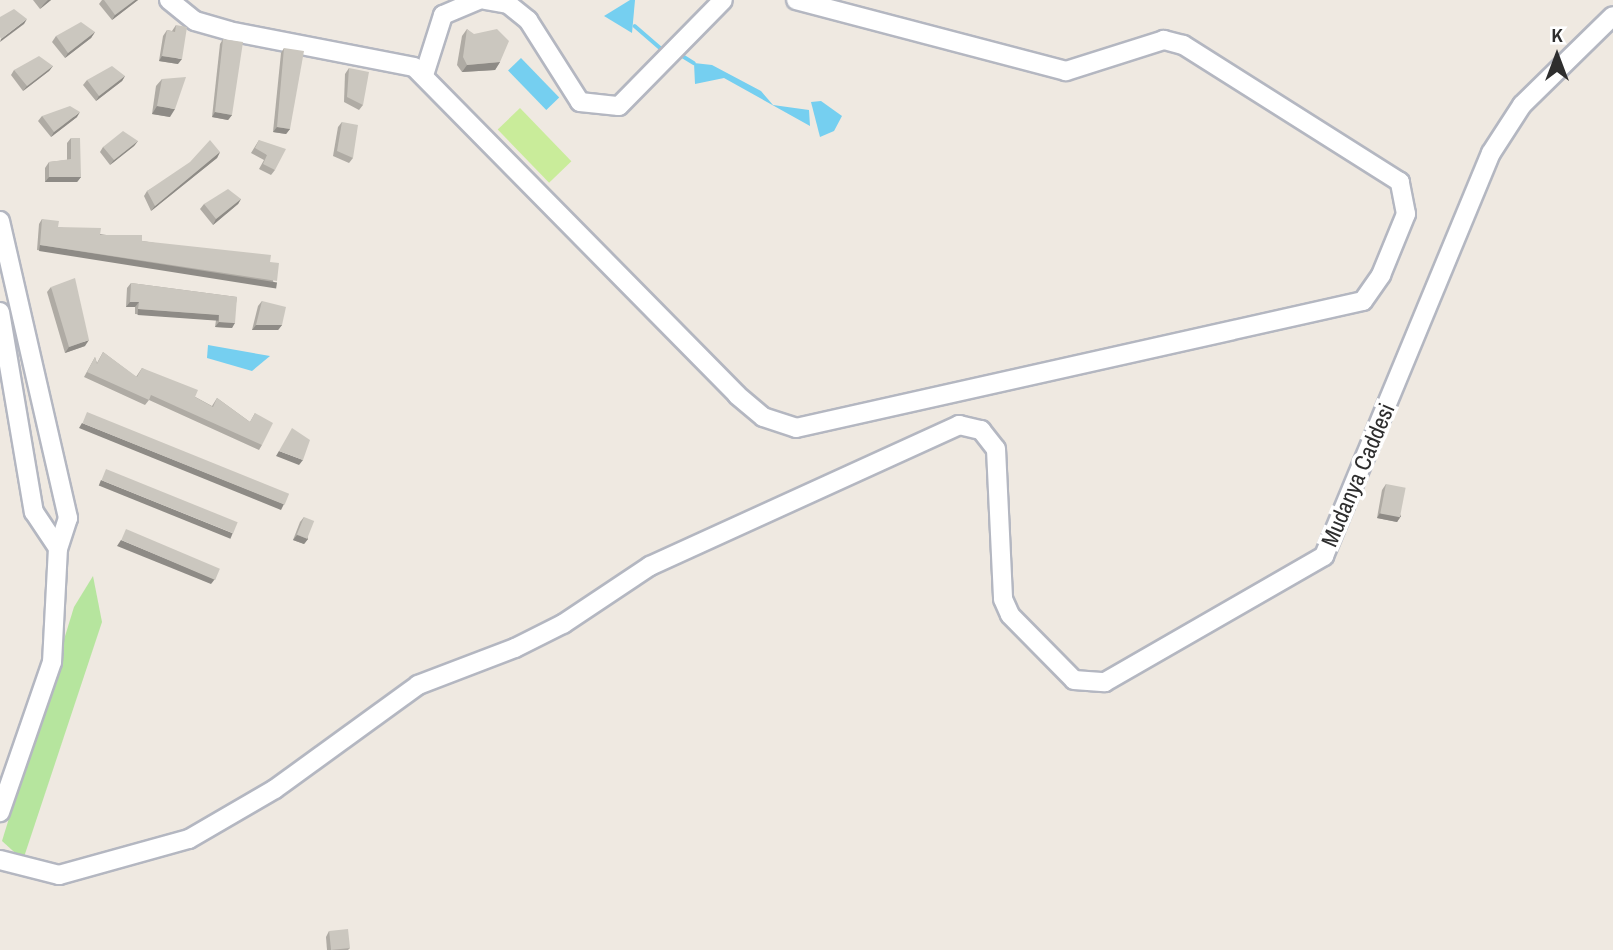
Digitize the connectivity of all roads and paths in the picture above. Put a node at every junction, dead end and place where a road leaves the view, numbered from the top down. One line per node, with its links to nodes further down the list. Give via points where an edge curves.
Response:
1 (169, 0): 7 (street, via 195,21 414,67)
2 (478, 0): 7 (street, via 443,15)
3 (485, 0): 4 (street, via 508,4 528,20 580,102 619,106)
4 (723, 0)
5 (796, 0): 7 (street, via 1066,71 1164,40 1183,44 1400,181 1406,214 1381,275 1363,301 796,428 764,417 737,395)
6 (1613, 16): 12 (street, Mudanya Caddesi, via 1566,57 1491,153 1324,556 1105,682 1074,680 1010,615 1003,599 996,449 981,430 959,425 650,566 564,624 515,648 418,685 275,789 189,839 59,875)
7 (424, 75)
8 (0, 221): 10 (street, via 68,518)
9 (0, 312): 10 (street, via 34,512)
10 (58, 548): 11 (street, via 52,662)
11 (0, 812)
12 (0, 860)

